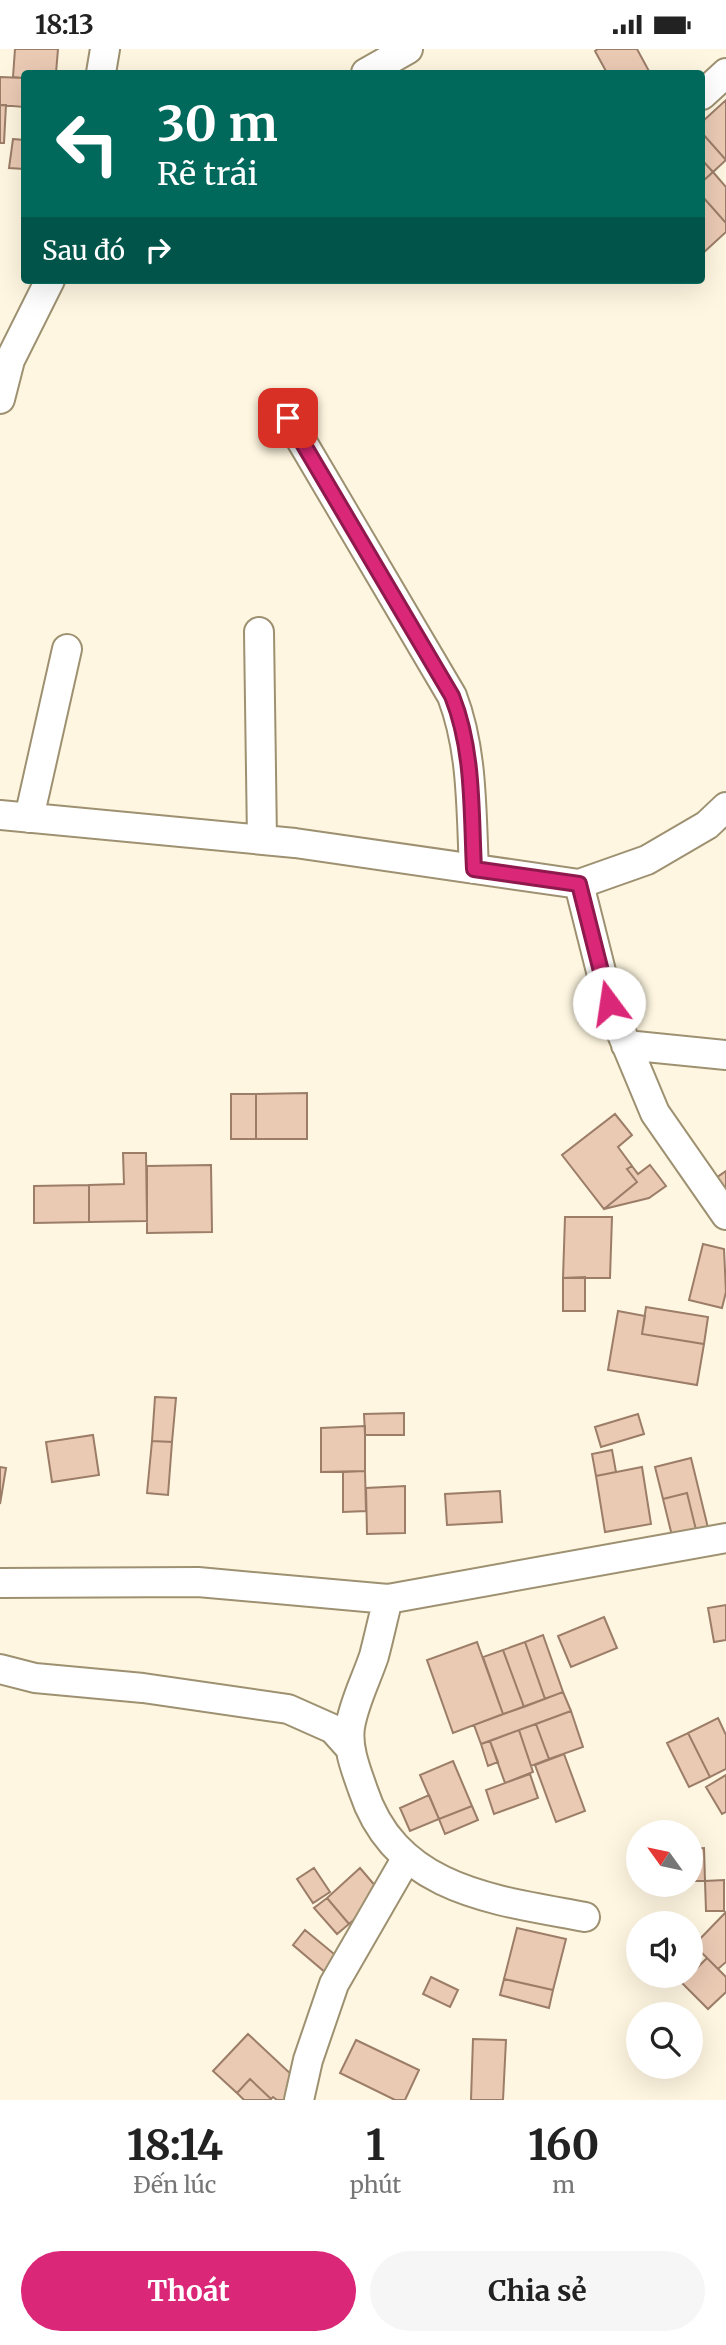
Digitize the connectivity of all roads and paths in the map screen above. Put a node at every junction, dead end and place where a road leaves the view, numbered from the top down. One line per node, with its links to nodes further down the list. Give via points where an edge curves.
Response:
1 (105, 49): 3 (street)
2 (408, 49): 4 (street)
3 (102, 70)
4 (371, 70)
5 (726, 73): 6 (street)
6 (705, 92)
7 (48, 284): 8 (street, via 10,360)
8 (0, 399)
9 (288, 418): 16 (street, via 452,696 463,724 468,759)
10 (258, 632): 15 (street)
11 (67, 649): 14 (street)
12 (726, 807): 17 (street, via 707,825 647,860)
13 (0, 815): 14 (street)
14 (29, 818): 15 (street)
15 (262, 840): 16 (street)
16 (474, 869): 17 (street)
17 (579, 884): 18 (street, via 609,1003)
18 (626, 1045): 19 (street); 20 (street, via 655,1113)
19 (726, 1055)
20 (726, 1215)
21 (726, 1538): 23 (street)
22 (0, 1583): 23 (street, via 198,1583)
23 (388, 1599): 25 (street, via 350,1728)
24 (0, 1669): 25 (street, via 35,1678 288,1709 333,1729)
25 (350, 1748): 26 (street, via 369,1808 388,1841)
26 (406, 1859): 27 (street, via 431,1875 490,1899); 28 (street, via 334,1985)
27 (585, 1917)
28 (299, 2100)

